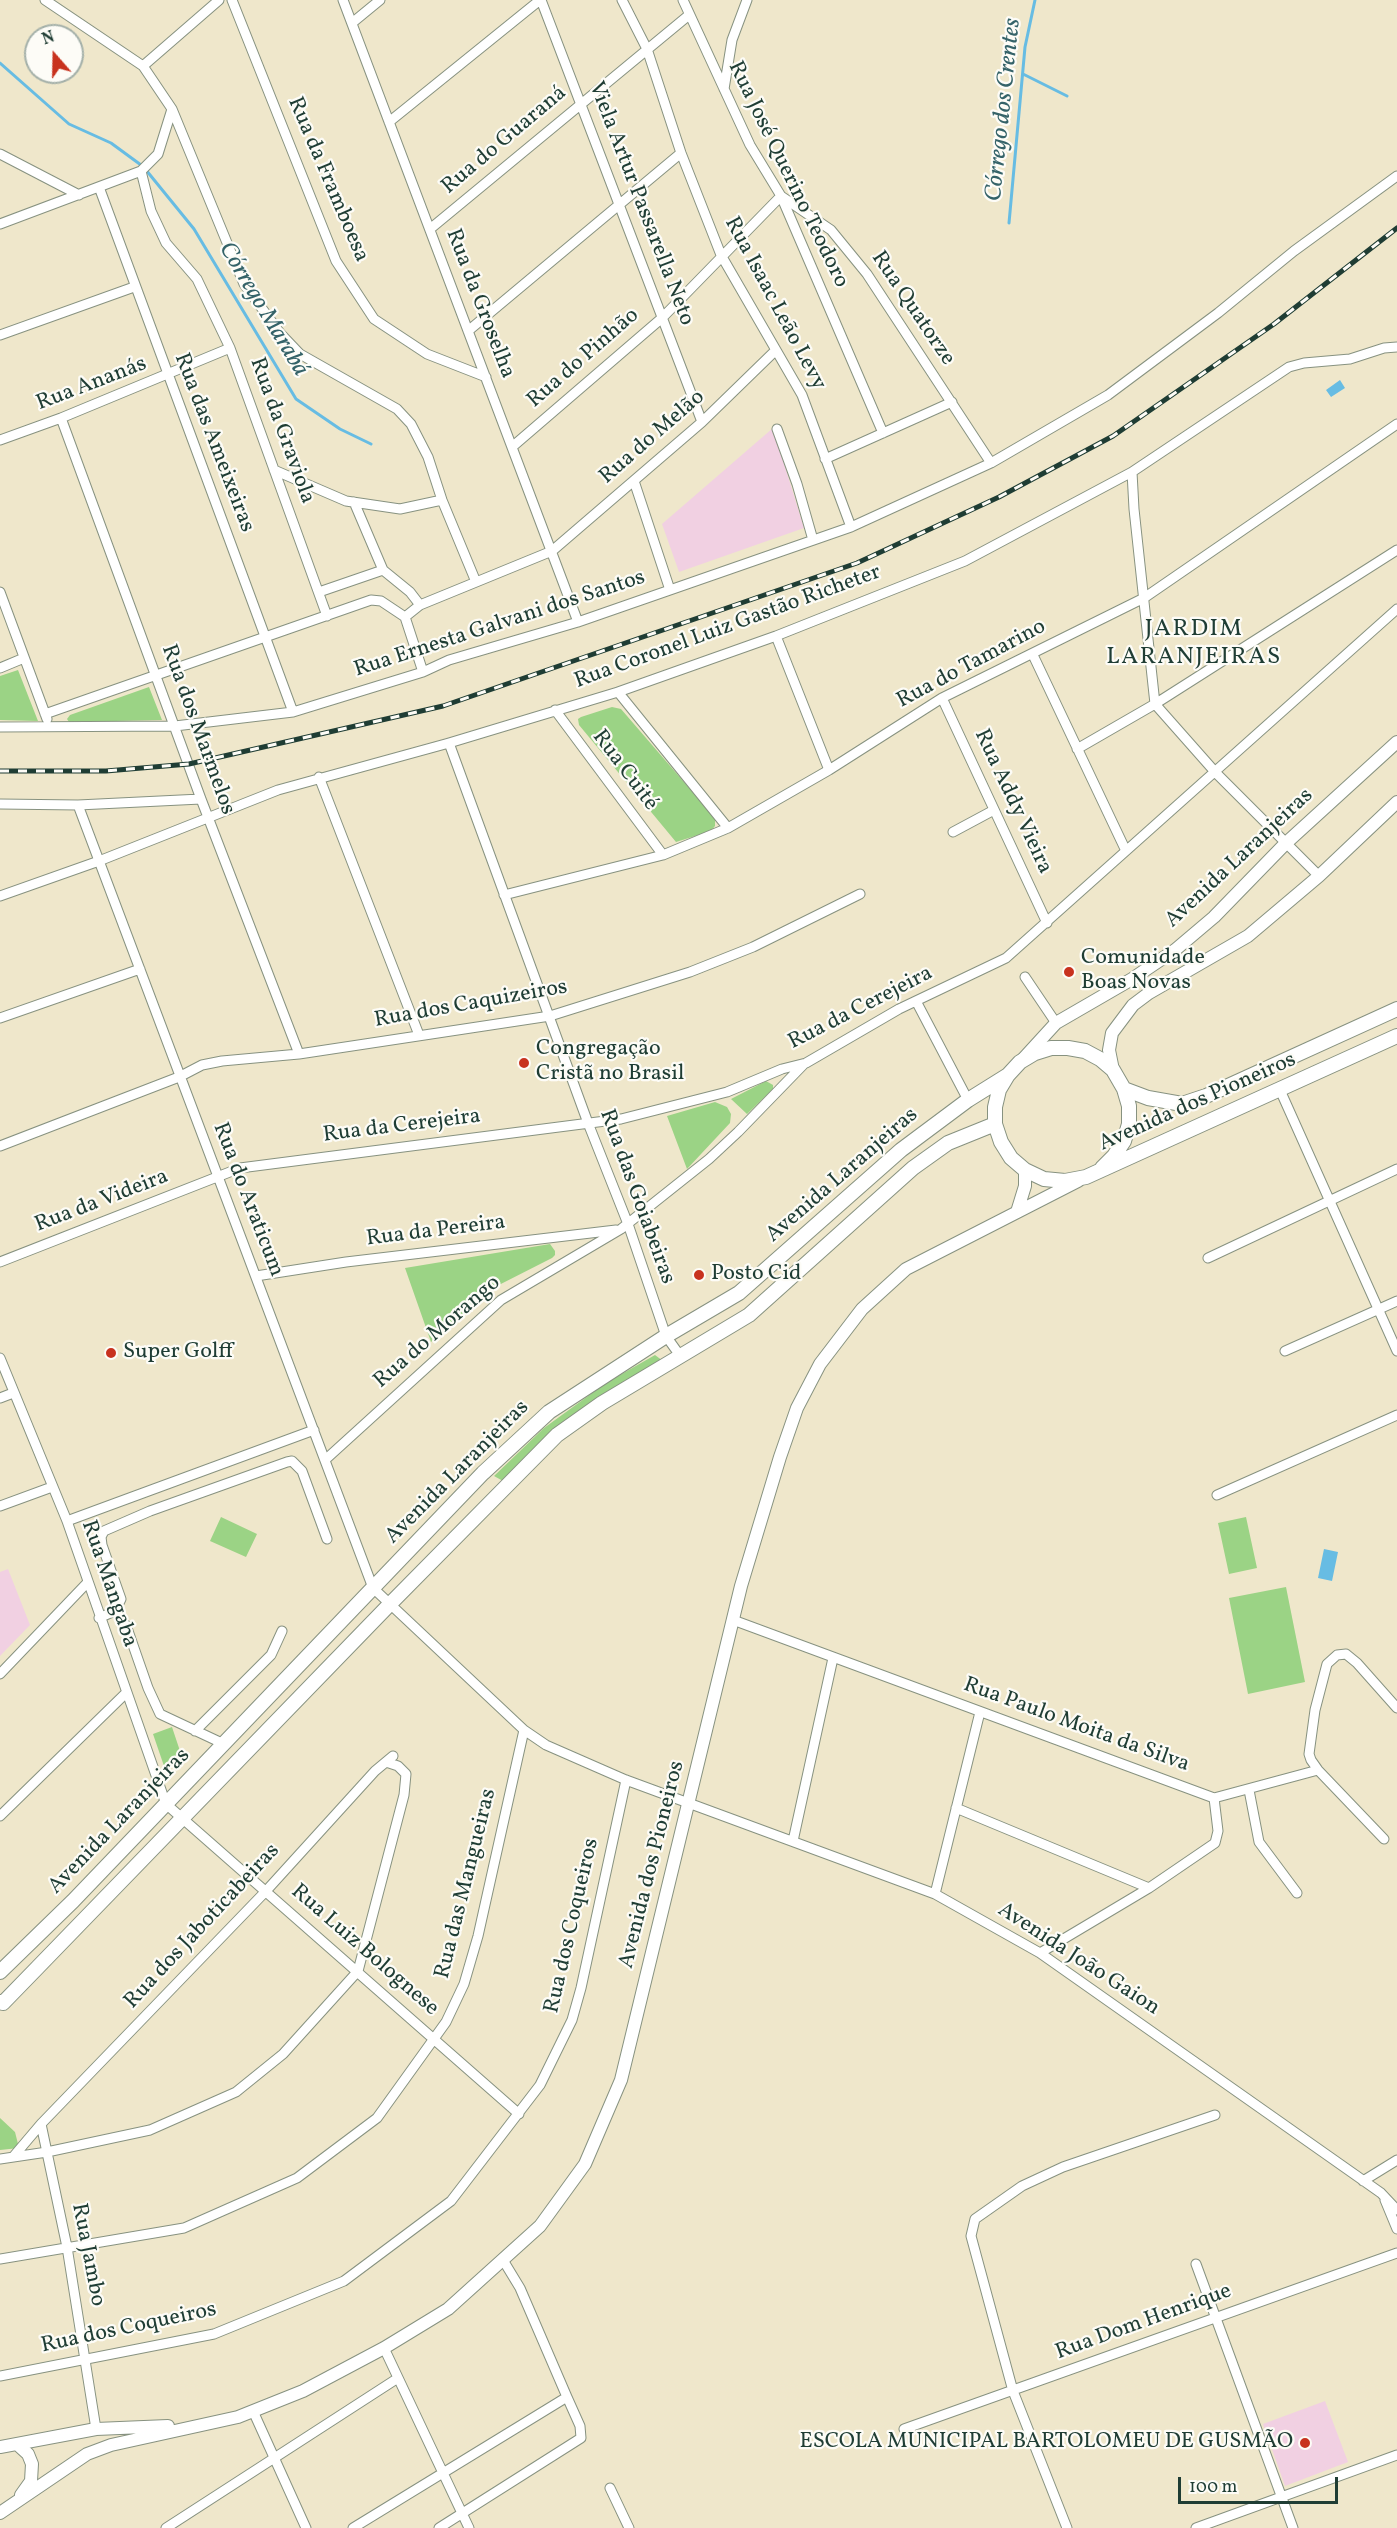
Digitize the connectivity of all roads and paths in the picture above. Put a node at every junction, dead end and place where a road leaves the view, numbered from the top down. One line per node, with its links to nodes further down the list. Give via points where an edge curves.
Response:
1 (45, 0): 13 (street)
2 (219, 0): 13 (street)
3 (232, 0): 37 (street, Rua da Framboesa, via 336,261 374,319 427,354)
4 (343, 0): 11 (street, Rua da Groselha)
5 (380, 0): 11 (street)
6 (540, 0): 15 (street, Viela Artur Passarella Neto); 17 (street)
7 (622, 0): 12 (street, Rua Isaac Leão Levy)
8 (683, 0): 10 (street, Rua José Querino Teodoro)
9 (747, 0): 14 (street, via 732,40)
10 (689, 15): 12 (street, Rua do Guaraná); 14 (street, Rua José Querino Teodoro)
11 (352, 23): 17 (street, Rua da Groselha)
12 (647, 49): 15 (street, Rua do Guaraná); 18 (street, Rua Isaac Leão Levy)
13 (143, 66): 16 (street)
14 (724, 89): 24 (street, Rua José Querino Teodoro, via 750,145)
15 (580, 104): 25 (street, Viela Artur Passarella Neto); 27 (street, Rua do Guaraná)
16 (172, 109): 20 (street, via 158,154); 51 (street, via 244,284 300,354 397,409 411,423 428,457)
17 (389, 122): 27 (street, Rua da Groselha)
18 (681, 153): 25 (street); 28 (street, Rua Isaac Leão Levy)
19 (0, 154): 23 (street)
20 (141, 171): 22 (street); 34 (street, Rua da Graviola, via 151,211 166,243 197,279)
21 (1397, 176): 47 (street, Rua Ernesta Galvani dos Santos, via 1108,395)
22 (99, 187): 23 (street); 29 (street, Rua das Ameixeiras)
23 (79, 195): 26 (street)
24 (781, 196): 28 (street, Rua do Pinhão); 38 (street, Rua Quatorze, via 831,230 867,274); 43 (street, Rua José Querino Teodoro)
25 (619, 206): 30 (street, Viela Artur Passarella Neto); 31 (street)
26 (0, 224)
27 (430, 229): 31 (street, Rua da Groselha)
28 (720, 255): 30 (street, Rua do Pinhão); 35 (street, Rua Isaac Leão Levy)
29 (134, 287): 32 (street); 36 (street, Rua das Ameixeiras)
30 (662, 318): 40 (street, Viela Artur Passarella Neto); 45 (street, Rua do Pinhão)
31 (468, 331): 37 (street, Rua da Groselha)
32 (0, 335)
33 (1397, 347): 49 (street, Rua Coronel Luiz Gastão Richeter, via 1350,359 1289,367)
34 (230, 348): 36 (street, Rua Ananás); 48 (street, Rua da Graviola)
35 (776, 350): 40 (street, Rua do Melão); 46 (street, Rua Isaac Leão Levy, via 802,395)
36 (167, 376): 39 (street, Rua Ananás); 69 (street, Rua das Ameixeiras)
37 (486, 377): 45 (street, Rua da Groselha)
38 (952, 402): 43 (street); 47 (street, Rua Quatorze)
39 (62, 418): 44 (street, Rua Ananás); 74 (street, Rua dos Marmelos)
40 (702, 422): 50 (street, Rua do Melão)
41 (1397, 424): 62 (street, Rua do Tamarino)
42 (777, 429): 54 (street)
43 (883, 433): 46 (street)
44 (0, 441)
45 (512, 447): 56 (street, Rua da Groselha)
46 (825, 459): 53 (street, Rua Isaac Leão Levy)
47 (991, 463): 53 (street, Rua Ernesta Galvani dos Santos)
48 (274, 470): 52 (street); 61 (street, Rua da Graviola)
49 (1132, 472): 62 (street); 68 (street, Rua Coronel Luiz Gastão Richeter, via 965,561)
50 (634, 481): 56 (street, Rua do Melão); 59 (street)
51 (442, 500): 52 (street, via 400,508); 58 (street)
52 (354, 502): 57 (street)
53 (851, 527): 54 (street, Rua Ernesta Galvani dos Santos)
54 (813, 540): 59 (street, Rua Ernesta Galvani dos Santos)
55 (1397, 550): 77 (street)
56 (552, 551): 58 (street, Rua do Melão); 67 (street, Rua da Groselha)
57 (382, 570): 61 (street); 63 (street)
58 (476, 582): 63 (street, Rua do Melão)
59 (670, 590): 67 (street, Rua Ernesta Galvani dos Santos)
60 (0, 592): 71 (street)
61 (320, 592): 65 (street, Rua da Graviola)
62 (1144, 598): 70 (street, Rua do Tamarino); 77 (street)
63 (420, 605): 66 (street, Rua do Melão)
64 (1397, 609): 88 (street, Rua da Cerejeira)
65 (327, 616): 66 (street, via 372,600 381,601); 69 (street)
66 (405, 617): 73 (street)
67 (578, 622): 73 (street, Rua Ernesta Galvani dos Santos, via 449,660)
68 (776, 636): 75 (street, Rua Coronel Luiz Gastão Richeter); 87 (street)
69 (265, 637): 74 (street); 79 (street, Rua das Ameixeiras)
70 (1033, 655): 76 (street, Rua do Tamarino); 86 (street)
71 (24, 658): 72 (street); 80 (street)
72 (0, 668)
73 (423, 672): 79 (street, Rua Ernesta Galvani dos Santos)
74 (156, 675): 80 (street); 81 (street, Rua dos Marmelos)
75 (618, 692): 78 (street, Rua Coronel Luiz Gastão Richeter); 96 (street, Rua Cuité)
76 (942, 698): 87 (street, Rua do Tamarino); 94 (street, Rua Addy Vieira)
77 (1155, 704): 86 (street); 88 (street)
78 (555, 710): 85 (street, Rua Coronel Luiz Gastão Richeter); 100 (street, Rua Cuité)
79 (293, 712): 81 (street, Rua Ernesta Galvani dos Santos)
80 (45, 714): 83 (street)
81 (176, 726): 83 (street, Rua Ernesta Galvani dos Santos); 90 (street, Rua dos Marmelos)
82 (0, 727): 83 (street, Rua Ernesta Galvani dos Santos)
83 (50, 728)
84 (1397, 742): 98 (main road, Avenida Laranjeiras)
85 (449, 743): 89 (street, Rua Coronel Luiz Gastão Richeter); 104 (street, Rua das Goiabeiras)
86 (1077, 749): 99 (street)
87 (829, 770): 96 (street, Rua do Tamarino)
88 (1216, 773): 98 (street); 99 (street, Rua da Cerejeira)
89 (319, 777): 95 (street, Rua Coronel Luiz Gastão Richeter); 114 (street)
90 (201, 799): 93 (street); 95 (street, Rua dos Marmelos)
91 (1397, 802): 102 (main road)
92 (0, 804): 93 (street)
93 (78, 805): 101 (street, Rua do Araticum)
94 (994, 810): 97 (street); 106 (street, Rua Addy Vieira)
95 (208, 816): 101 (street, Rua Coronel Luiz Gastão Richeter); 116 (street, Rua dos Marmelos)
96 (728, 828): 100 (street, Rua do Tamarino)
97 (953, 832)
98 (1285, 844): 102 (street); 113 (main road, Avenida Laranjeiras, via 1214,918 1175,950)
99 (1125, 851): 106 (street, Rua da Cerejeira)
100 (663, 855): 104 (street, Rua do Tamarino)
101 (99, 861): 105 (street, Rua Coronel Luiz Gastão Richeter); 107 (street, Rua do Araticum)
102 (1319, 876): 119 (main road, via 1248,936 1133,1005 1112,1033 1109,1050)
103 (860, 894): 111 (street, Rua dos Caquizeiros, via 753,947 690,972)
104 (504, 895): 111 (street, Rua das Goiabeiras)
105 (0, 896)
106 (1047, 923): 109 (street, Rua da Cerejeira, via 1006,958)
107 (140, 969): 112 (street); 121 (street, Rua do Araticum)
108 (1025, 977): 113 (street)
109 (916, 1001): 118 (street, Rua da Cerejeira); 124 (street)
110 (1397, 1009): 122 (main road, Avenida dos Pioneiros, via 1182,1104)
111 (550, 1016): 114 (street, Rua dos Caquizeiros); 125 (street, Rua das Goiabeiras)
112 (0, 1018)
113 (1056, 1023): 117 (main road, Avenida Laranjeiras)
114 (419, 1035): 116 (street, Rua dos Caquizeiros)
115 (1397, 1036): 123 (main road, Avenida dos Pioneiros)
116 (299, 1054): 121 (street, Rua dos Caquizeiros, via 222,1060)
117 (1020, 1062): 119 (main road, via 1043,1051 1068,1048 1092,1055); 120 (main road)
118 (806, 1063): 125 (street, Rua da Cerejeira, via 727,1092 621,1119); 135 (street, Rua do Morango, via 738,1132)
119 (1113, 1070): 122 (main road)
120 (1008, 1076): 124 (main road, Avenida Laranjeiras); 126 (main road, via 997,1098)
121 (179, 1077): 127 (street, Rua dos Caquizeiros); 132 (street, Rua do Araticum)
122 (1124, 1089): 128 (main road, via 1129,1106 1126,1132 1114,1156)
123 (1280, 1090): 128 (main road, Avenida dos Pioneiros); 133 (street)
124 (968, 1100): 141 (main road, Avenida Laranjeiras, via 863,1182 739,1293)
125 (588, 1123): 132 (street, Rua da Cerejeira, via 299,1159 240,1168); 135 (street, Rua das Goiabeiras)
126 (995, 1124): 130 (main road, via 1011,1158); 145 (main road, Avenida Laranjeiras, via 948,1143 913,1168 749,1315)
127 (0, 1146)
128 (1102, 1168): 131 (main road, Avenida dos Pioneiros)
129 (1397, 1169): 133 (street)
130 (1024, 1170): 131 (main road, via 1044,1179); 134 (main road, via 1025,1186)
131 (1086, 1177): 134 (main road, Avenida dos Pioneiros)
132 (218, 1178): 137 (street, Rua da Videira); 138 (street, Rua do Araticum)
133 (1329, 1199): 136 (street); 140 (street)
134 (1017, 1212): 160 (main road, Avenida dos Pioneiros, via 906,1269 862,1309 820,1364 797,1408 780,1457)
135 (625, 1226): 138 (street, Rua da Pereira); 141 (street, Rua das Goiabeiras); 150 (street, Rua do Morango, via 501,1300)
136 (1208, 1258)
137 (0, 1262)
138 (256, 1276): 149 (street, Rua do Araticum)
139 (1397, 1301): 140 (street)
140 (1378, 1309): 142 (street); 143 (street)
141 (666, 1336): 145 (street, Rua das Goiabeiras); 157 (main road, Avenida Laranjeiras, via 549,1412 483,1473)
142 (1285, 1351)
143 (1397, 1351)
144 (0, 1358): 146 (street, Rua Mangaba)
145 (681, 1358): 158 (main road, Avenida Laranjeiras, via 602,1403 557,1435)
146 (13, 1393): 147 (street); 151 (street, Rua Mangaba)
147 (0, 1398)
148 (1397, 1415): 152 (street)
149 (314, 1430): 150 (street, Rua do Araticum); 154 (street)
150 (325, 1460): 157 (street, Rua do Araticum)
151 (52, 1487): 153 (street); 154 (street, Rua Mangaba)
152 (1217, 1495)
153 (0, 1506)
154 (66, 1521): 156 (street, Rua Mangaba)
155 (327, 1539): 159 (street, via 302,1471 292,1461 287,1462 104,1531 100,1537 102,1545 121,1599 115,1611)
156 (87, 1583): 159 (street, Rua Mangaba); 164 (street)
157 (373, 1588): 158 (street, Rua do Araticum); 171 (main road, Avenida Laranjeiras)
158 (390, 1604): 169 (street); 180 (main road, Avenida Laranjeiras)
159 (99, 1618): 165 (street, Rua Mangaba)
160 (733, 1620): 163 (street, Rua Paulo Moita da Silva); 177 (main road, Avenida dos Pioneiros)
161 (126, 1625): 170 (street, via 160,1714)
162 (282, 1631): 170 (street, via 271,1655)
163 (833, 1658): 168 (street, Rua Paulo Moita da Silva); 182 (street)
164 (0, 1674)
165 (126, 1693): 176 (street, Rua Mangaba); 179 (street)
166 (1393, 1695): 167 (street); 172 (street, via 1346,1654 1337,1655 1327,1664 1315,1710 1310,1754)
167 (1397, 1708)
168 (980, 1712): 175 (street, Rua Paulo Moita da Silva); 178 (street)
169 (524, 1730): 173 (street, via 546,1745); 191 (street, Rua das Mangueiras, via 478,1936 456,2004)
170 (195, 1731): 171 (street)
171 (224, 1744): 176 (main road, Avenida Laranjeiras)
172 (1317, 1770): 174 (street); 181 (street)
173 (626, 1780): 177 (street); 192 (street, Rua dos Coqueiros, via 572,2020 549,2069)
174 (1249, 1790): 175 (street); 185 (street, via 1259,1842)
175 (1214, 1798): 183 (street, via 1218,1832 1215,1843)
176 (166, 1804): 180 (street, Rua Mangaba); 189 (main road, Avenida Laranjeiras)
177 (690, 1804): 182 (street, Avenida João Gaion); 207 (main road, Avenida dos Pioneiros, via 621,2080 585,2164 540,2226)
178 (956, 1808): 183 (street); 186 (street)
179 (2, 1811)
180 (182, 1818): 184 (street, Rua Luiz Bolognese); 190 (main road, Avenida Laranjeiras)
181 (1384, 1839)
182 (793, 1841): 186 (street, Avenida João Gaion)
183 (1149, 1888): 187 (street)
184 (266, 1891): 188 (street, Rua Luiz Bolognese); 188 (street, Rua dos Jaboticabeiras, via 375,1771 389,1759 398,1766 406,1774 404,1795); 194 (street, Rua dos Jaboticabeiras)
185 (1297, 1893)
186 (935, 1894): 187 (street, Avenida João Gaion)
187 (1040, 1953): 199 (street, Avenida João Gaion)
188 (358, 1971): 191 (street, Rua Luiz Bolognese); 195 (street, via 283,2054 236,2092 150,2130)
189 (0, 1972)
190 (1, 2004)
191 (435, 2038): 192 (street, Rua Luiz Bolognese); 204 (street, Rua das Mangueiras, via 377,2118 297,2178 184,2228)
192 (519, 2114): 211 (street, Rua dos Coqueiros, via 451,2202 344,2281 214,2334)
193 (1215, 2115): 214 (street, via 1063,2167 1022,2186 975,2219 971,2236)
194 (42, 2124): 195 (street, Rua Jambo); 196 (street, Rua dos Jaboticabeiras)
195 (47, 2152): 196 (street); 204 (street, Rua Jambo)
196 (13, 2157): 197 (street)
197 (0, 2159)
198 (1397, 2160): 199 (street)
199 (1363, 2181): 200 (street, Avenida João Gaion)
200 (1381, 2193): 201 (street, Avenida João Gaion); 203 (street)
201 (1393, 2202): 202 (street, Avenida João Gaion)
202 (1397, 2210)
203 (1397, 2229)
204 (67, 2247): 206 (street, Rua das Mangueiras); 211 (street, Rua Jambo)
205 (1397, 2253): 209 (street, Rua Dom Henrique)
206 (0, 2259)
207 (503, 2260): 210 (main road, Avenida dos Pioneiros, via 448,2309); 215 (street, via 520,2288)
208 (1196, 2264): 209 (street)
209 (1216, 2318): 214 (street, Rua Dom Henrique); 227 (street)
210 (384, 2348): 213 (street); 216 (main road, Avenida dos Pioneiros, via 303,2391)
211 (86, 2361): 212 (street, Rua dos Coqueiros); 218 (street, Rua Jambo)
212 (0, 2376)
213 (398, 2378): 224 (street); 225 (street)
214 (1013, 2391): 219 (street, Rua Dom Henrique); 237 (street)
215 (567, 2397): 225 (street); 230 (street, via 581,2438)
216 (253, 2411): 217 (main road, Avenida dos Pioneiros); 224 (street)
217 (202, 2424): 218 (main road); 222 (main road)
218 (96, 2429): 220 (main road); 222 (main road)
219 (904, 2429)
220 (17, 2444): 221 (main road); 228 (main road, via 33,2464 31,2481)
221 (0, 2447)
222 (87, 2454): 228 (main road)
223 (1397, 2455): 227 (street)
224 (276, 2457): 231 (street); 232 (street)
225 (443, 2472): 230 (street); 233 (street)
226 (610, 2488): 236 (street)
227 (1282, 2496): 238 (street); 239 (street)
228 (17, 2501): 229 (main road)
229 (0, 2512)
230 (462, 2513): 234 (street); 235 (street)
231 (166, 2528)
232 (306, 2528)
233 (353, 2528)
234 (439, 2528)
235 (469, 2528)
236 (629, 2528)
237 (1067, 2528)
238 (1196, 2528)
239 (1293, 2528)

